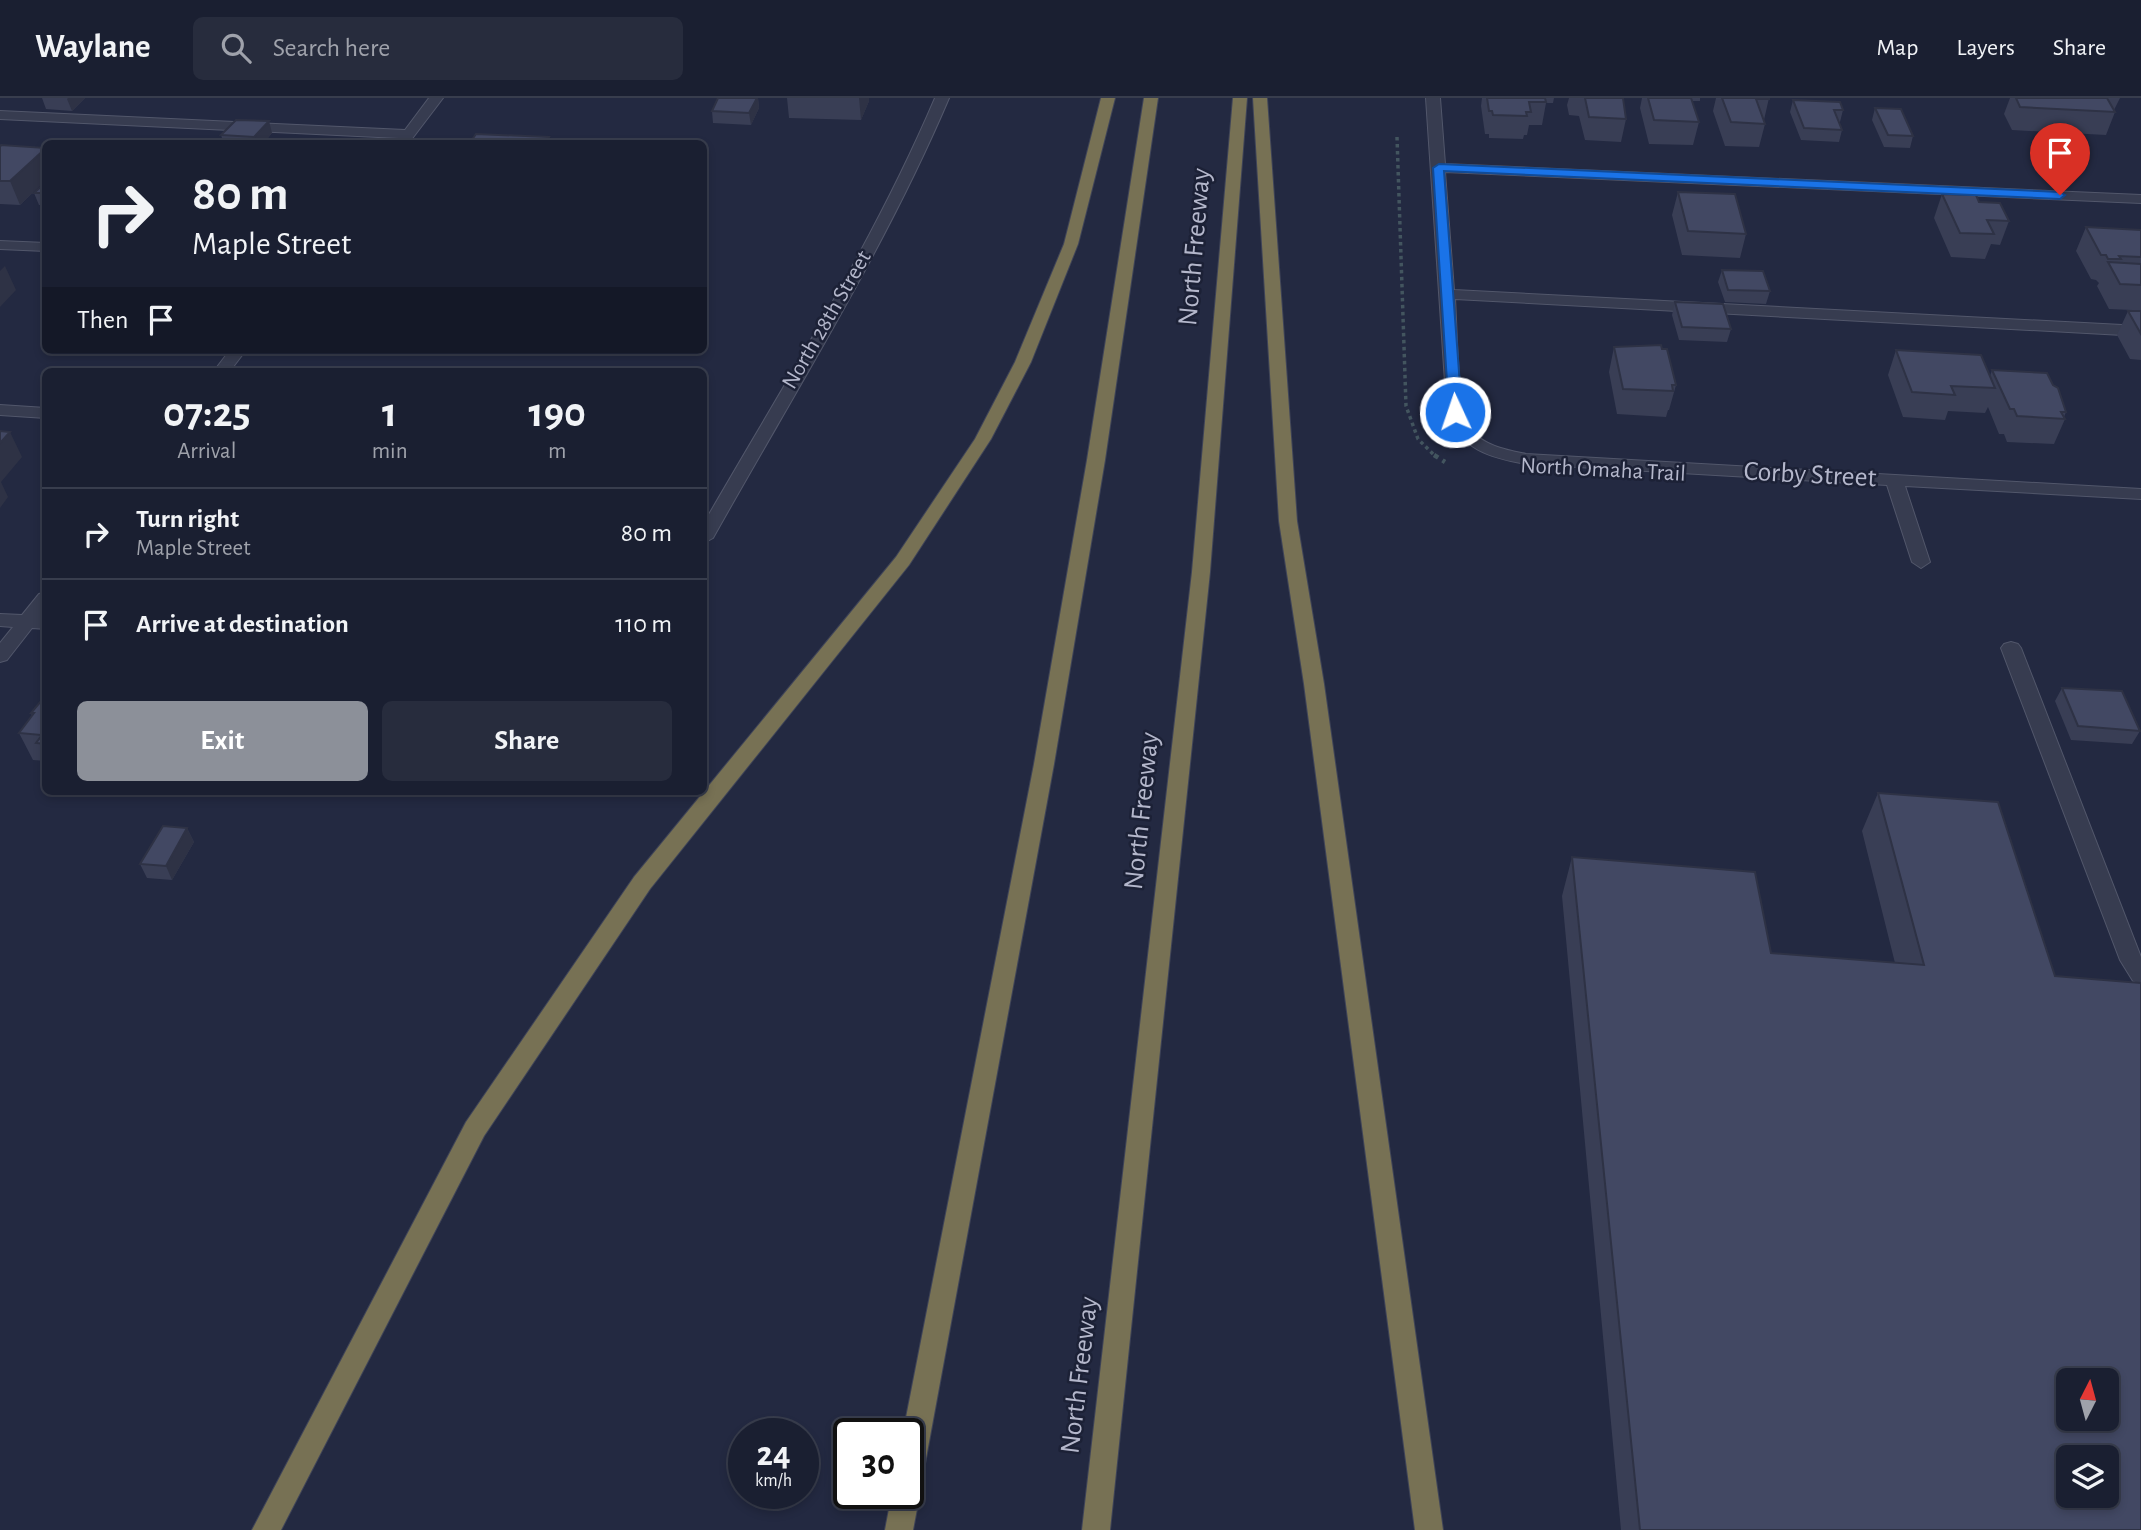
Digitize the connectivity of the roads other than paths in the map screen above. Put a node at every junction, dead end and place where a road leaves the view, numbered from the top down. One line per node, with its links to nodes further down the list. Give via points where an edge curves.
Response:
1 (436, 98): 9 (street)
2 (942, 98): 22 (street, North 28th Street, via 884,221)
3 (1108, 98): 31 (highway, via 1071,244 1028,353 983,439 895,571 642,883 475,1129)
4 (1152, 98): 29 (highway, via 1044,764)
5 (1240, 98): 33 (highway, North Freeway, via 1197,613)
6 (1260, 98): 34 (highway, via 1288,521)
7 (1433, 98): 10 (street)
8 (0, 115): 9 (street)
9 (405, 139)
10 (1439, 168): 11 (street); 14 (street)
11 (2141, 199)
12 (0, 245): 13 (street)
13 (42, 247)
14 (1448, 294): 15 (street); 20 (street, Corby Street, via 1455,412 1463,433 1493,452 1526,459)
15 (2141, 331)
16 (236, 354): 17 (street)
17 (224, 368)
18 (0, 410): 19 (street)
19 (42, 413)
20 (1894, 480): 21 (street, Corby Street); 23 (street)
21 (2141, 494)
22 (707, 533)
23 (1921, 562)
24 (0, 620): 25 (street)
25 (36, 622): 27 (street)
26 (2011, 648): 28 (street, via 2131,960)
27 (0, 656)
28 (2141, 975)
29 (920, 1418)
30 (903, 1509): 32 (highway)
31 (266, 1530)
32 (899, 1530)
33 (1096, 1530)
34 (1429, 1530)

